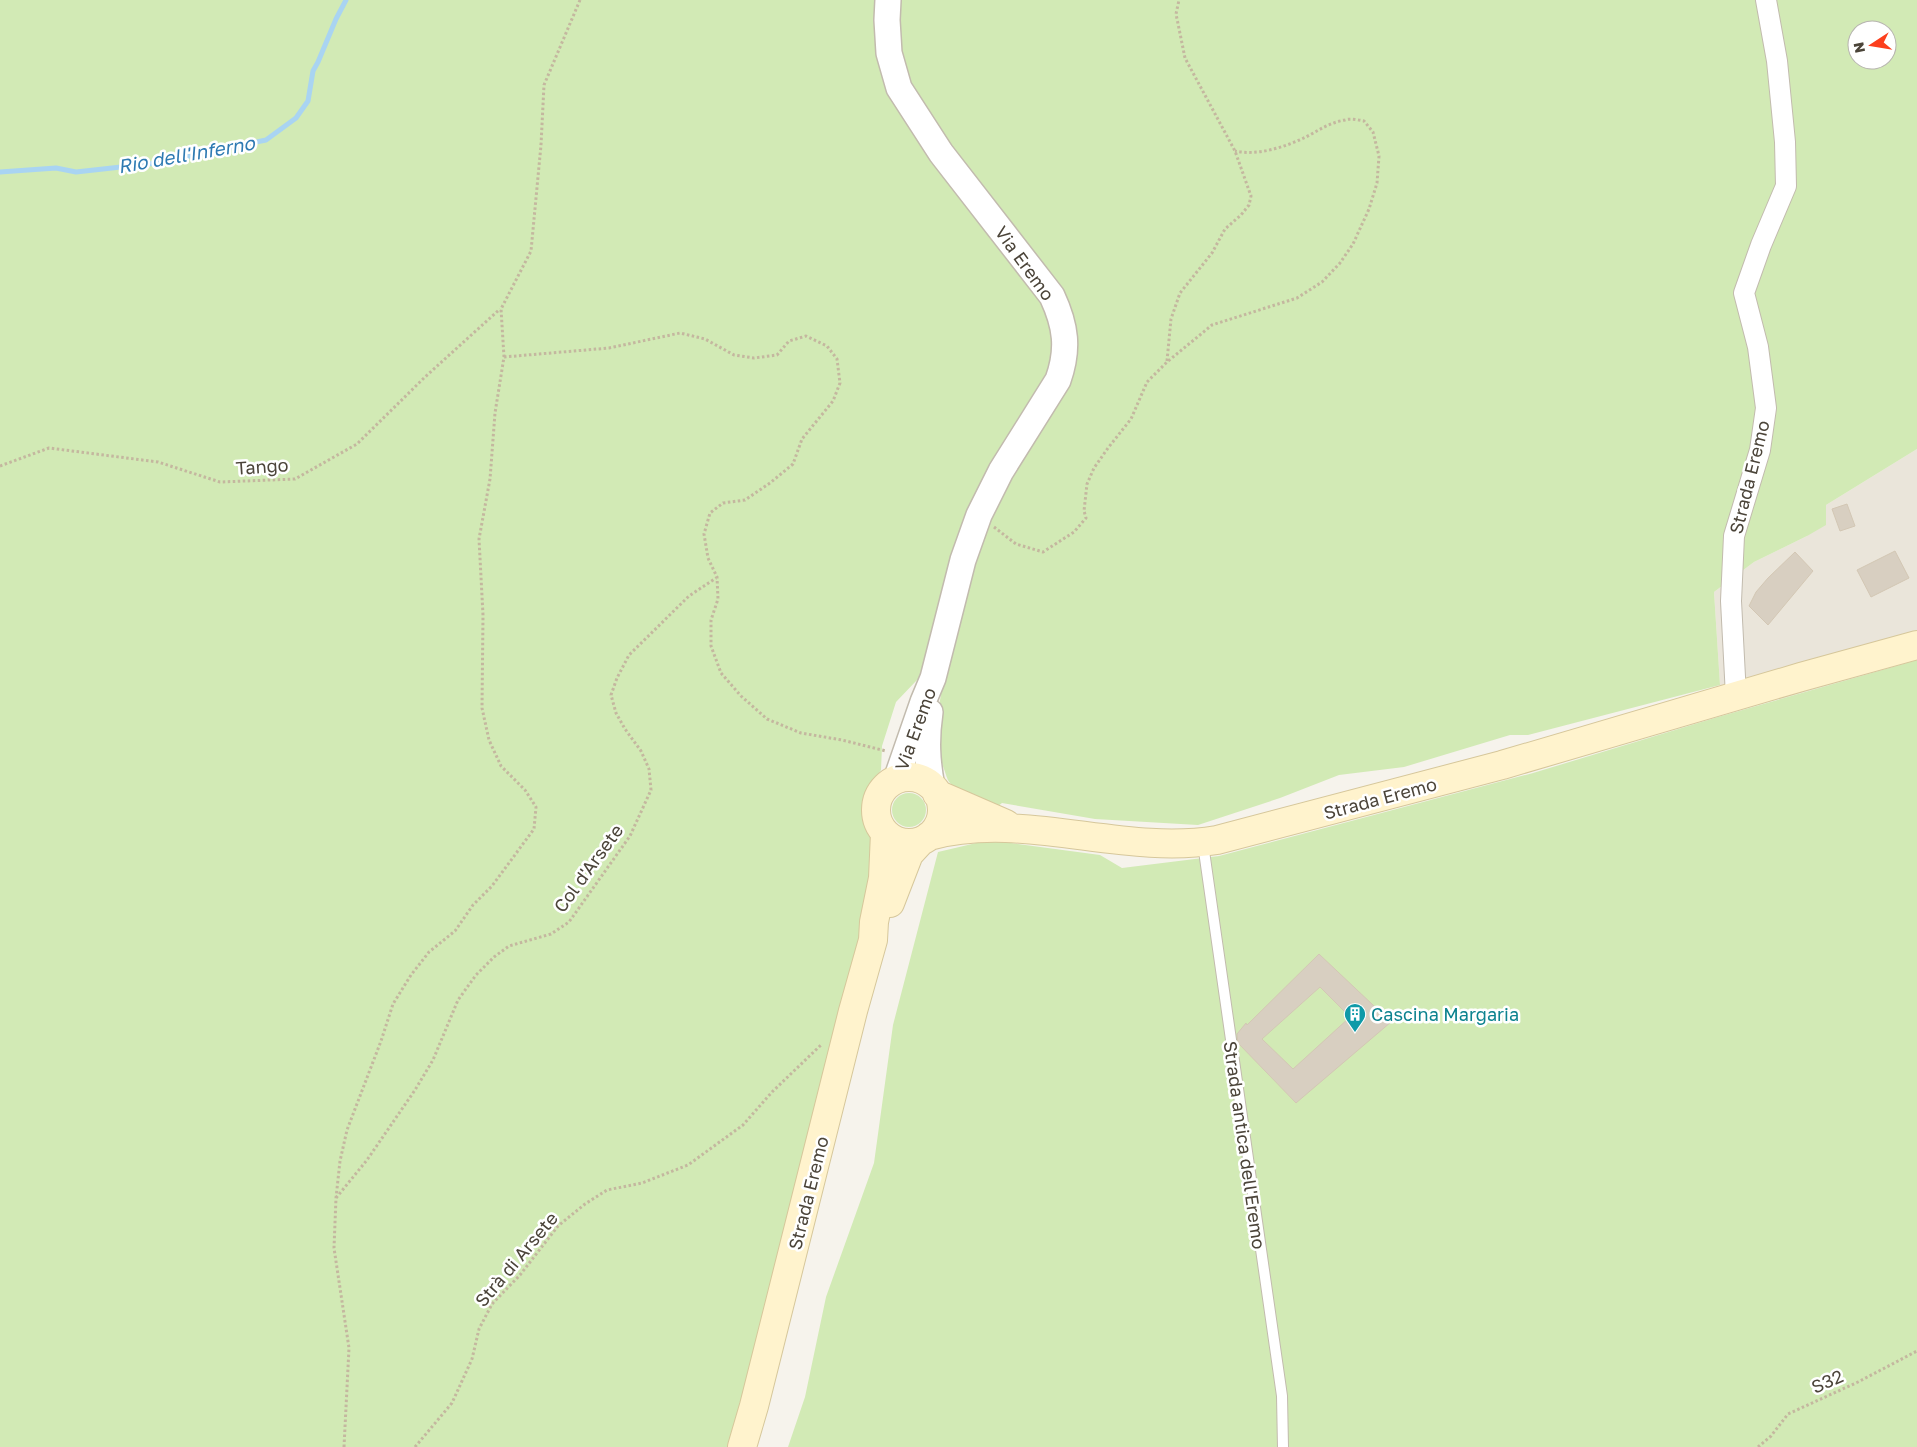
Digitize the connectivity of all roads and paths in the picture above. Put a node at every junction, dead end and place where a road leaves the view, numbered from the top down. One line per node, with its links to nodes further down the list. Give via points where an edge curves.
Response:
1 (888, 0): 10 (street, Via Eremo, via 890,53 898,88 942,152 1052,296 1061,315 1064,364 1058,380 1000,471)
2 (1179, 0): 5 (path, via 1176,14 1185,58)
3 (1766, 0): 14 (street, Strada Eremo, via 1777,61 1786,186 1744,294 1758,347 1766,408 1760,450 1734,536 1731,601)
4 (579, 1): 6 (path, via 544,85 531,251)
5 (1235, 152): 8 (path, via 1250,190 1249,205 1225,229 1212,253 1180,293 1171,319); 8 (path, via 1249,154 1270,150 1334,123 1347,119 1364,121 1373,132 1379,156 1377,183 1353,244 1322,282 1297,298 1212,325)
6 (501, 309): 7 (path); 9 (path, Tango, via 357,444 295,479 220,482 158,462 50,448)
7 (504, 357): 11 (path, via 609,348 680,333 705,339 734,356 754,358 777,355 789,341 806,336 827,346 837,359 840,383 833,401 802,439 793,464 744,500 723,503 710,513 704,534 708,558); 24 (path, via 495,413 490,479 479,539 483,615 482,708 489,740 501,766 536,807 534,829 455,931 429,952 410,975 393,1004 347,1130)
8 (1167, 362): 10 (path, via 1147,382 1131,420 1094,468 1087,484 1086,518 1074,532 1043,552 1016,544)
9 (0, 466)
10 (979, 515): 13 (street, Via Eremo, via 963,560)
11 (716, 577): 15 (path, via 718,599 711,620 711,646 721,673 741,696 767,719 802,733); 24 (path, Col d'Arsete, via 689,596 630,655 611,696 624,729 641,751 649,769 652,790 630,836 569,922 551,934 509,946 476,975 458,1000 433,1060 416,1090)
12 (1917, 645): 14 (main road, Strada Eremo)
13 (933, 678): 16 (street, Via Eremo); 17 (street, Via Eremo, via 926,736)
14 (1736, 696): 21 (main road, Strada Eremo, via 1502,765)
15 (888, 752)
16 (896, 780): 17 (main road, via 917,778); 19 (main road, via 887,786 877,804 876,814)
17 (934, 790): 18 (main road, Strada Eremo); 20 (main road, via 942,811 940,821)
18 (1016, 828): 20 (main road, Strada Eremo, via 947,831); 21 (main road, Strada Eremo, via 1158,844)
19 (885, 833): 20 (main road, via 903,843); 22 (main road, Strada Eremo, via 883,878)
20 (925, 838): 22 (main road, Strada Eremo, via 909,854 882,929)
21 (1203, 842): 29 (lane, Strada antica dell'Eremo, via 1282,1396)
22 (873, 940): 28 (main road, Strada Eremo)
23 (824, 1042): 27 (path, Strà di Arsete, via 743,1125 688,1165 642,1183 607,1190 558,1226 520,1275 492,1304 452,1404)
24 (336, 1198): 26 (path, via 334,1248 349,1348)
25 (1917, 1351): 30 (path, S32, via 1788,1414)
26 (344, 1447)
27 (415, 1447)
28 (742, 1447)
29 (1283, 1447)
30 (1758, 1447)

